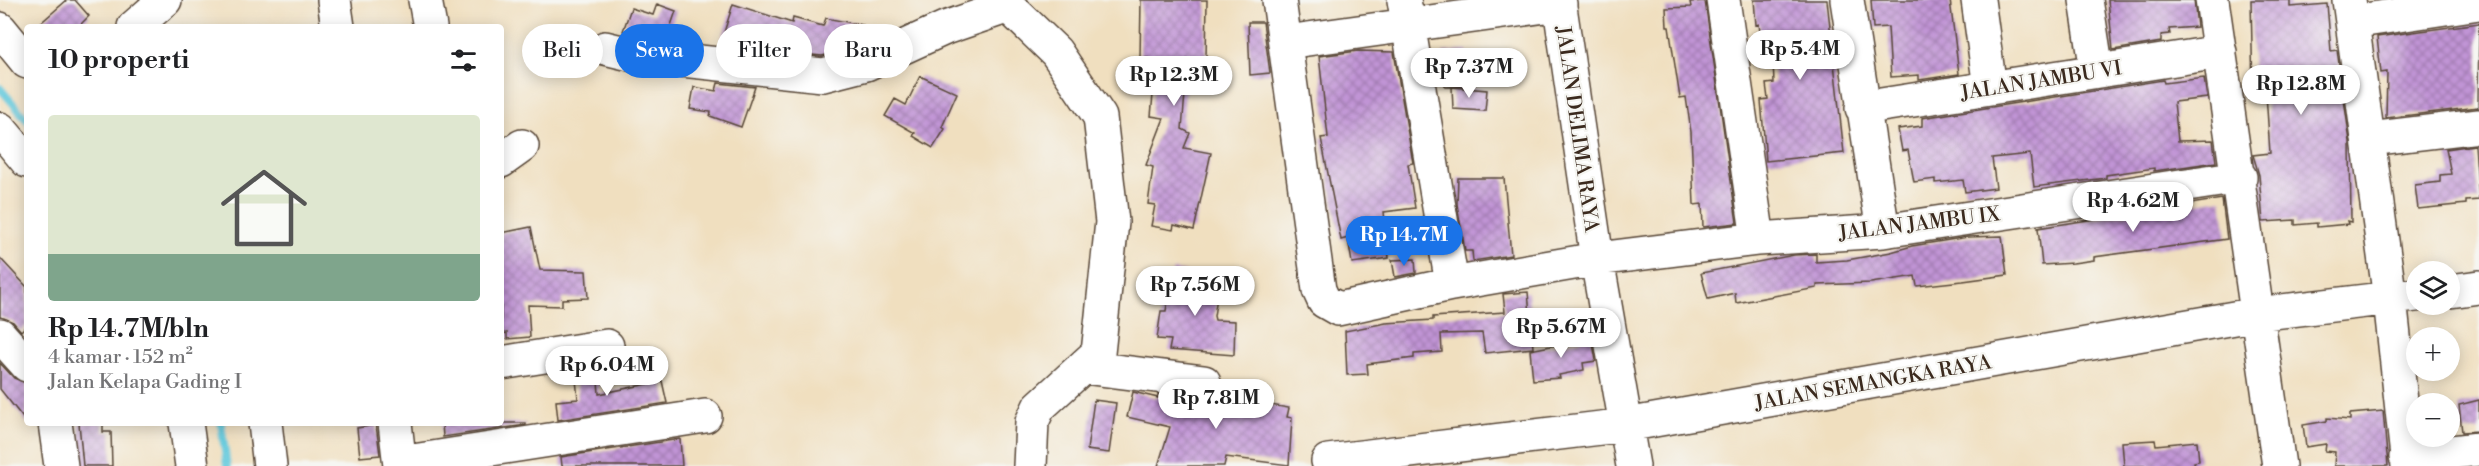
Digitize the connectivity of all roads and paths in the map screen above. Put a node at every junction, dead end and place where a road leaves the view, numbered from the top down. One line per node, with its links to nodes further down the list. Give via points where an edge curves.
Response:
1 (334, 0): 14 (street)
2 (425, 0): 15 (street)
3 (1279, 0): 17 (street)
4 (1723, 0): 30 (street)
5 (1847, 0): 23 (street)
6 (1978, 0): 22 (street)
7 (2086, 0): 21 (street)
8 (2212, 0): 19 (street)
9 (1559, 2): 13 (street); 31 (street, JALAN DELIMA RAYA)
10 (1005, 3): 18 (street, via 866,64 823,75 634,55); 41 (street, via 1056,52 1100,117 1112,222 1098,353)
11 (2479, 3): 12 (street)
12 (2350, 11): 26 (street)
13 (1406, 12): 17 (street); 32 (street)
14 (338, 24)
15 (429, 24)
16 (0, 29): 20 (street)
17 (1286, 42): 32 (street, JALAN JAMBU IX, via 1319,290 1324,301 1338,309)
18 (605, 48)
19 (2220, 52): 21 (street, JALAN JAMBU VI); 28 (street)
20 (24, 58)
21 (2097, 71): 22 (street, JALAN JAMBU VI)
22 (1990, 88): 23 (street, JALAN JAMBU VI)
23 (1862, 108): 29 (street)
24 (2479, 126): 26 (street)
25 (2, 135): 27 (street)
26 (2369, 140): 35 (street)
27 (24, 158)
28 (2240, 177): 29 (street, JALAN JAMBU IX); 36 (street)
29 (1883, 231): 30 (street, JALAN JAMBU IX)
30 (1758, 239): 31 (street, JALAN JAMBU IX)
31 (1597, 259): 32 (street, JALAN JAMBU IX); 44 (street, JALAN DELIMA RAYA)
32 (1452, 284)
33 (2479, 287): 34 (street)
34 (2460, 290)
35 (2403, 297): 36 (street, JALAN SEMANGKA RAYA); 51 (street)
36 (2257, 314): 44 (street, JALAN SEMANGKA RAYA); 58 (street)
37 (0, 335): 39 (street)
38 (607, 346): 40 (street)
39 (24, 362)
40 (504, 363)
41 (1083, 367): 42 (street); 56 (street, via 1039,407 1032,422)
42 (1204, 382)
43 (705, 416): 52 (street)
44 (1626, 425): 50 (street, JALAN SEMANGKA RAYA); 57 (street, JALAN DELIMA RAYA)
45 (55, 426): 53 (street)
46 (186, 426): 54 (street)
47 (265, 426): 55 (street)
48 (395, 426): 52 (street)
49 (2479, 449): 51 (street)
50 (1328, 461)
51 (2407, 461)
52 (400, 465)
53 (61, 466)
54 (192, 466)
55 (270, 466)
56 (1030, 466)
57 (1633, 466)
58 (2279, 466)

